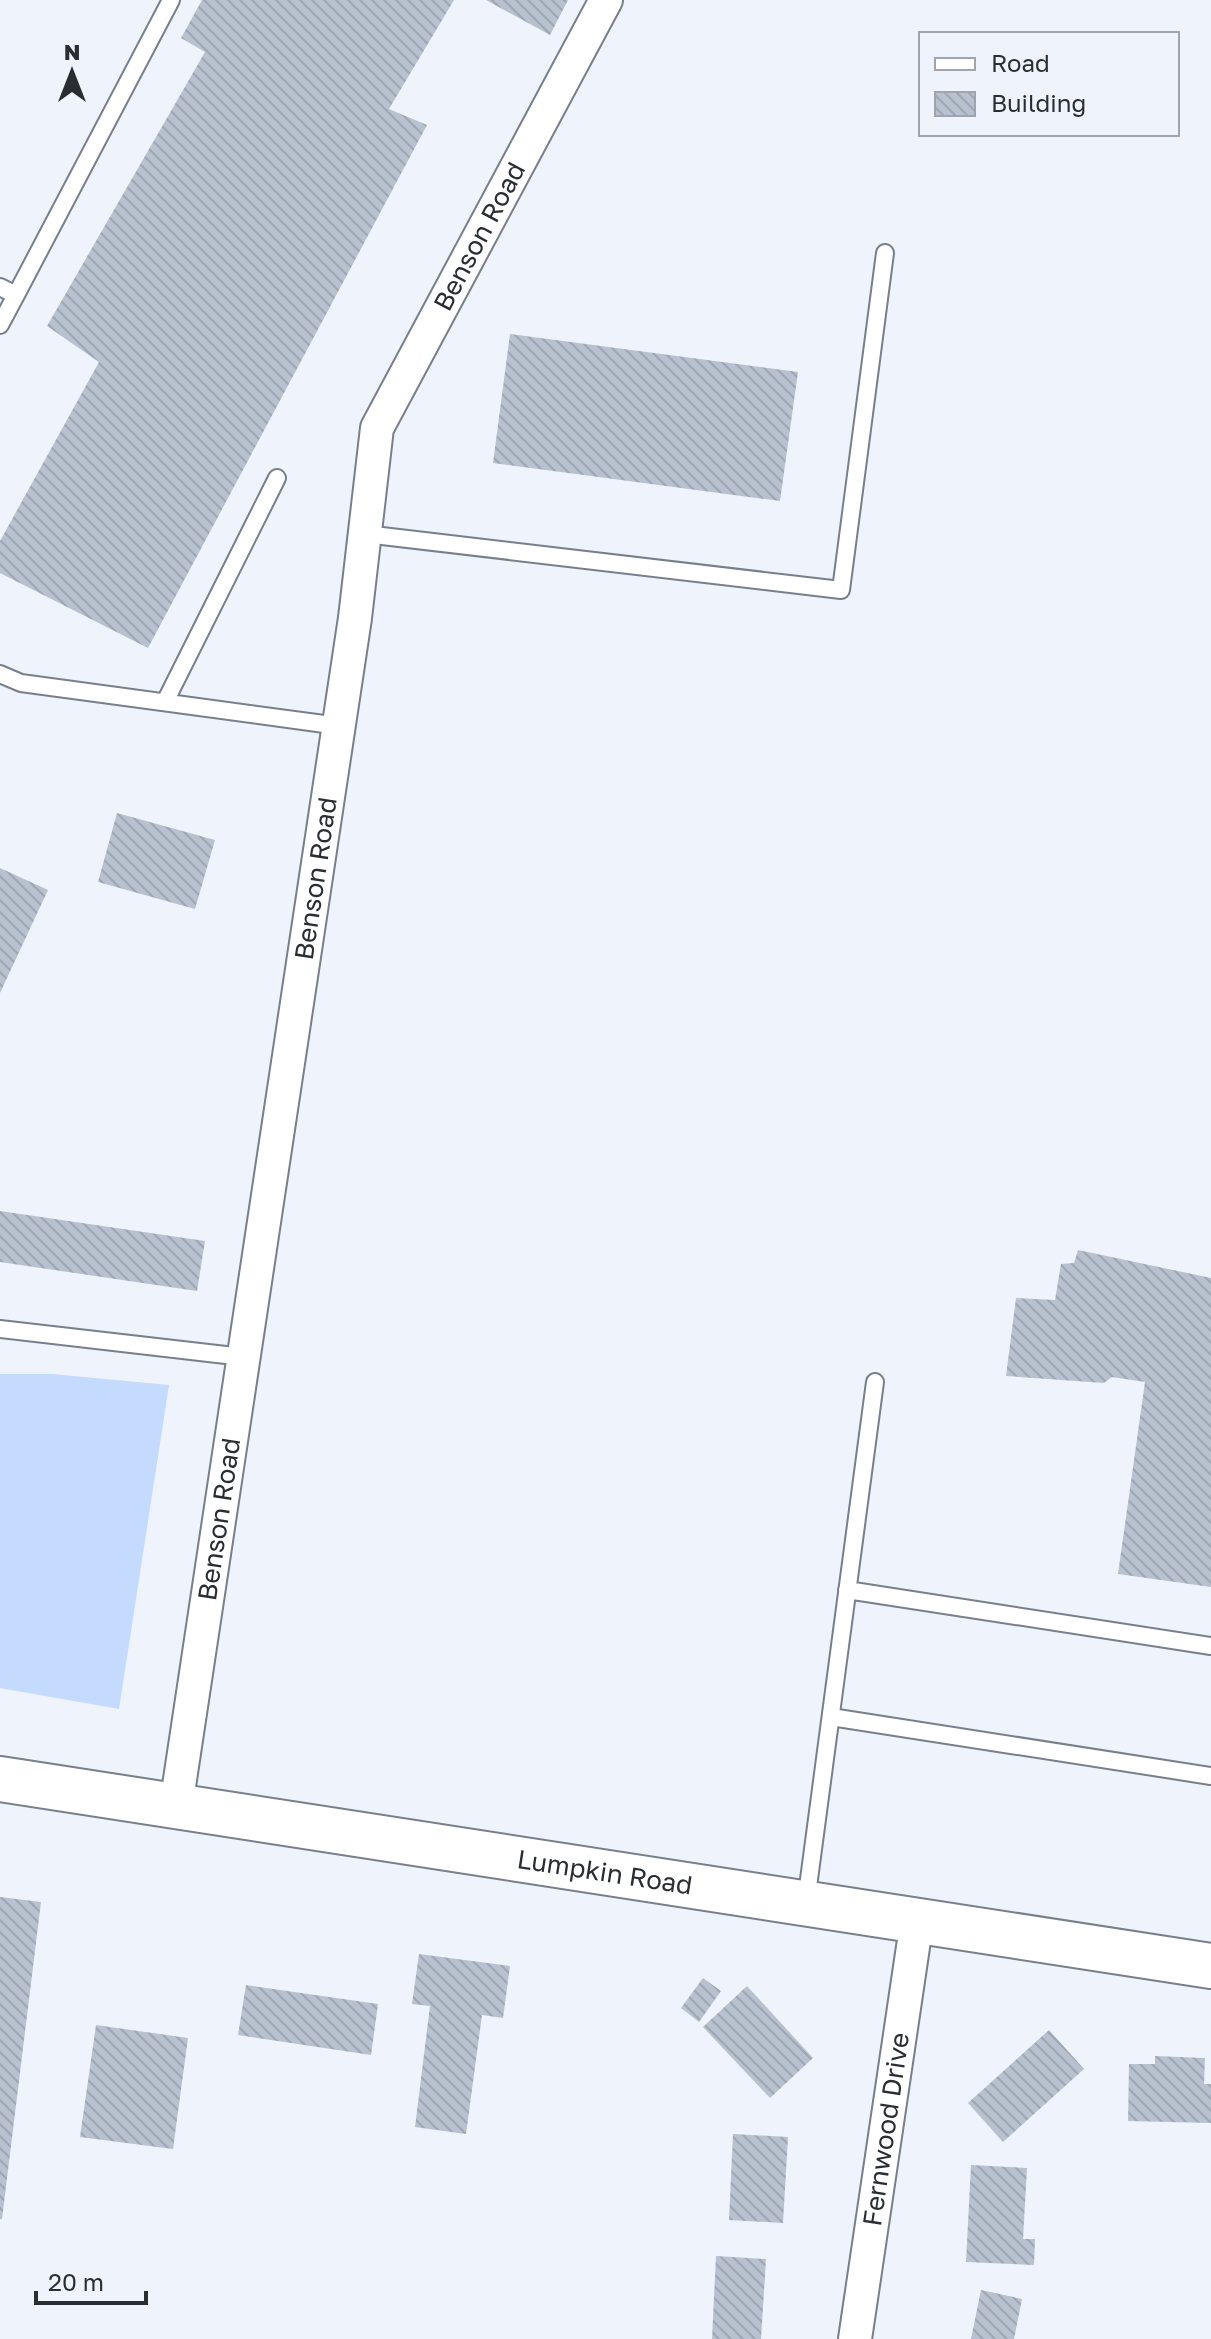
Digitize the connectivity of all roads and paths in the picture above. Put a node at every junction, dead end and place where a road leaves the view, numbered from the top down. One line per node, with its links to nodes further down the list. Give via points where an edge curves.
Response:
1 (171, 0): 5 (lane)
2 (606, 0): 8 (street, Benson Road, via 377,428)
3 (885, 253): 8 (lane, via 841,590)
4 (0, 287): 5 (lane)
5 (16, 295): 6 (lane)
6 (0, 325)
7 (277, 478): 10 (lane)
8 (365, 534): 11 (street, Benson Road)
9 (0, 674): 10 (lane, via 21,683)
10 (165, 702): 11 (lane)
11 (339, 726): 13 (street, Benson Road)
12 (0, 1329): 13 (lane)
13 (243, 1357): 20 (street, Benson Road)
14 (875, 1382): 15 (lane)
15 (847, 1590): 16 (lane); 17 (lane)
16 (1211, 1646)
17 (831, 1717): 18 (lane); 21 (lane)
18 (1211, 1776)
19 (0, 1779): 20 (main road, Lumpkin Road)
20 (176, 1806): 21 (main road, Lumpkin Road)
21 (806, 1904): 22 (main road, Lumpkin Road)
22 (917, 1920): 23 (main road, Lumpkin Road); 24 (street, Fernwood Drive)
23 (1211, 1966)
24 (855, 2339)

